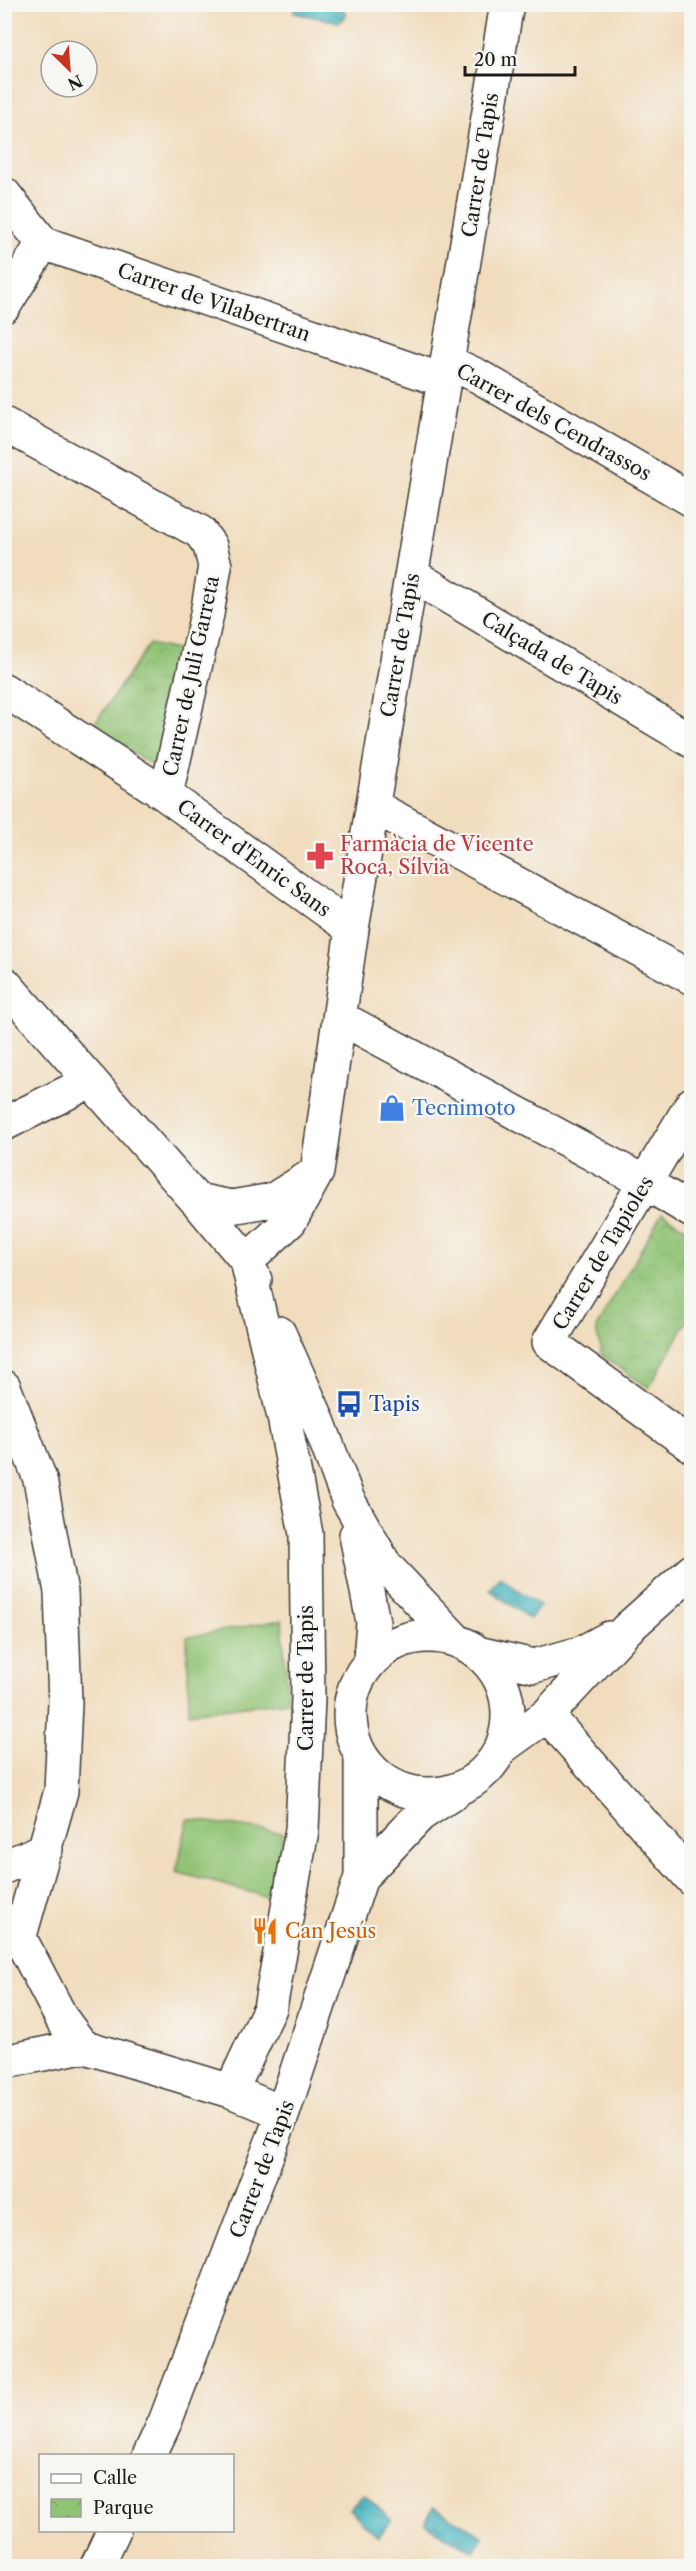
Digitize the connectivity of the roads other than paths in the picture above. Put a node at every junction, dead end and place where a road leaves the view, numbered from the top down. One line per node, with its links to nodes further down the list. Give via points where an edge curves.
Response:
1 (507, 4): 5 (street, Carrer de Tapis)
2 (4, 194): 3 (street)
3 (43, 243): 4 (street); 5 (street, Carrer de Vilabertran)
4 (4, 306)
5 (446, 372): 7 (street, Carrer dels Cendrassos, via 478,376); 8 (street, Carrer de Tapis)
6 (4, 424): 11 (street, Carrer de Juli Garreta, via 200,532 210,546 214,566 207,614)
7 (692, 500)
8 (412, 575): 10 (street, Calçada de Tapis); 12 (street, Carrer de Tapis)
9 (4, 690): 11 (street, Carrer d'Enric Sans)
10 (692, 741)
11 (166, 795): 13 (street, Carrer d'Enric Sans)
12 (373, 806): 13 (street, Carrer de Tapis); 14 (street)
13 (352, 929): 16 (street, Carrer de Tapis)
14 (692, 978)
15 (4, 983): 17 (street, Carrer de Tapis)
16 (341, 1018): 20 (street, Carrer de Tapis); 21 (street)
17 (91, 1081): 19 (street); 22 (street, Carrer de Tapis)
18 (692, 1104): 21 (street, Carrer de Tapioles)
19 (4, 1124)
20 (317, 1172): 22 (street, via 273,1200 231,1207); 24 (street, Carrer de Tapis, via 290,1221)
21 (646, 1183): 23 (street); 26 (street, Carrer de Tapioles, via 549,1342)
22 (196, 1200): 24 (street, Carrer de Tapis)
23 (692, 1211)
24 (247, 1261): 27 (street, Carrer de Tapis, via 317,1418); 44 (street, Carrer de Tapis, via 284,1417 306,1534 308,1699 302,1830 270,2008)
25 (4, 1387): 36 (street, via 40,1479 61,1592 65,1703 61,1791)
26 (692, 1446)
27 (348, 1500): 30 (street, Carrer de Tapis, via 385,1565); 31 (street, Carrer de Tapis, via 373,1622)
28 (692, 1571): 29 (street)
29 (627, 1629): 30 (street, via 581,1653 534,1666); 32 (street)
30 (469, 1646): 31 (street, via 423,1635 392,1644); 33 (street, via 501,1678 510,1711)
31 (370, 1660): 34 (street, via 353,1691 349,1720)
32 (547, 1715): 33 (street); 39 (street)
33 (504, 1746): 35 (street, via 488,1769)
34 (361, 1757): 35 (street, via 383,1780 408,1792 436,1795); 38 (street, Carrer de Tapis)
35 (460, 1789): 38 (street, Carrer de Tapis, via 420,1815)
36 (46, 1849): 37 (street); 41 (street)
37 (4, 1867)
38 (361, 1877): 45 (street, Carrer de Tapis)
39 (692, 1880)
40 (4, 1908): 41 (street)
41 (20, 1939): 42 (street, via 62,2019)
42 (82, 2046): 43 (street); 44 (street)
43 (4, 2062)
44 (231, 2091): 45 (street)
45 (283, 2113): 46 (street, Carrer de Tapis)
46 (150, 2454)
47 (113, 2532): 48 (street)
48 (97, 2566)

